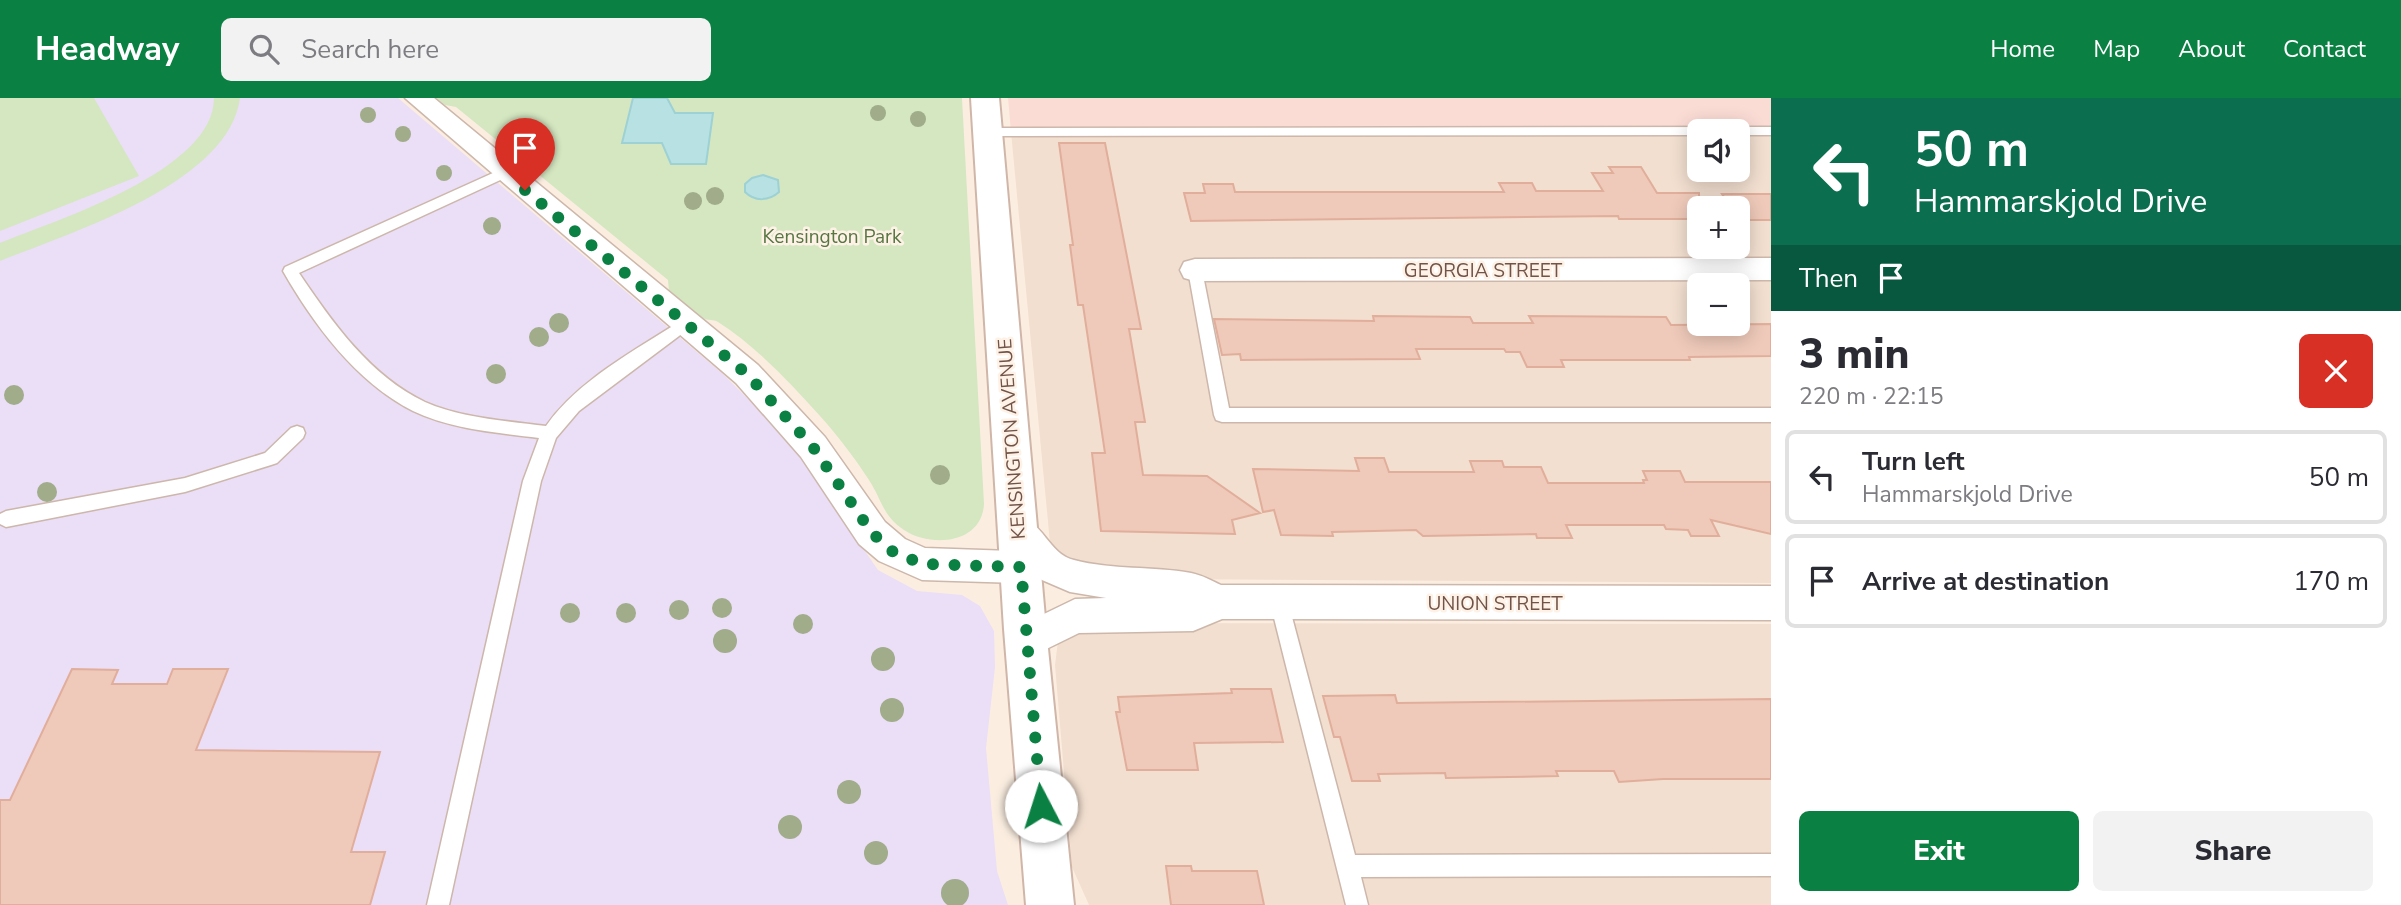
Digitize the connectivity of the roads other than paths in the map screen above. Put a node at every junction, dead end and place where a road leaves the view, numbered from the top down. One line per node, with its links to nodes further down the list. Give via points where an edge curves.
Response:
1 (985, 98): 4 (street, KENSINGTON AVENUE)
2 (424, 100): 5 (street)
3 (1771, 131): 4 (lane)
4 (987, 132): 13 (street, KENSINGTON AVENUE)
5 (504, 173): 8 (street); 11 (lane, via 290,271 345,348 391,388 422,407)
6 (1771, 269): 7 (street, GEORGIA STREET)
7 (1195, 270): 9 (lane, via 1222,415)
8 (687, 324): 11 (lane, via 605,381); 13 (street, via 747,374 813,447 872,533 892,551 922,564)
9 (1771, 415)
10 (297, 433): 12 (lane, via 271,458 185,485)
11 (550, 433): 20 (lane, via 532,481)
12 (6, 519)
13 (1019, 550): 14 (street, UNION STREET, via 1070,576 1192,590); 17 (street, KENSINGTON AVENUE)
14 (1220, 602): 15 (street, UNION STREET); 17 (street, UNION STREET, via 1193,614 1074,616)
15 (1279, 602): 16 (street, UNION STREET); 19 (lane)
16 (1771, 603)
17 (1026, 641): 21 (street, KENSINGTON AVENUE)
18 (1771, 864): 19 (lane)
19 (1347, 866): 22 (lane)
20 (439, 905)
21 (1050, 905)
22 (1357, 905)

